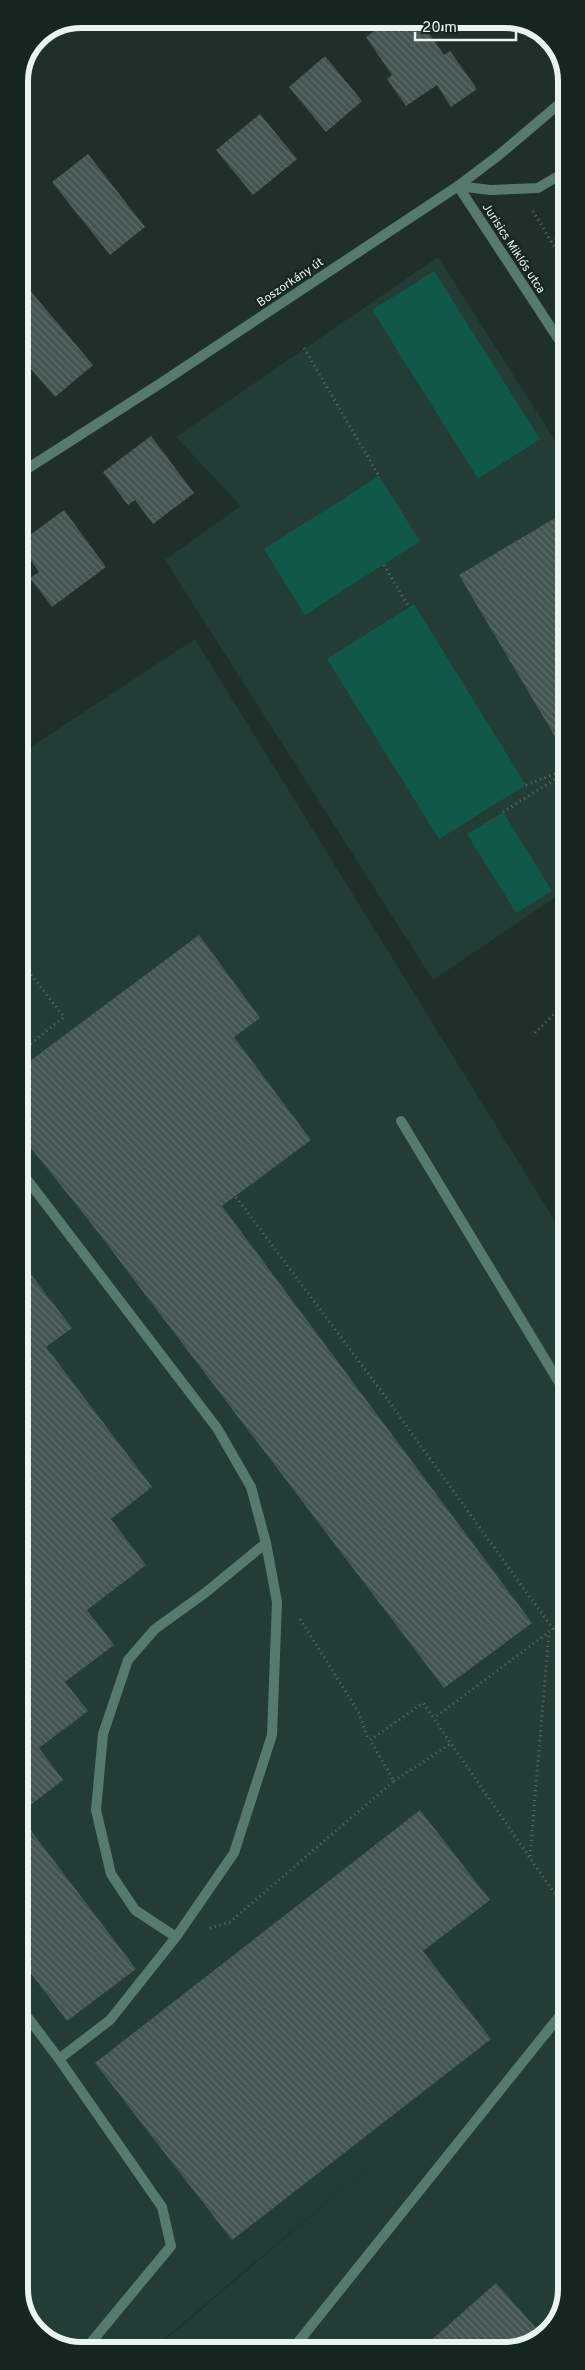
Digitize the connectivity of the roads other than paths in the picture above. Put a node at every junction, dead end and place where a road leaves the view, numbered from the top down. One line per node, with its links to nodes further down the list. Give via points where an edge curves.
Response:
1 (558, 105): 3 (street, Boszorkány út)
2 (558, 176): 3 (street, via 538,188 490,190)
3 (458, 186): 4 (street, Jurisics Miklós utca); 5 (street, Boszorkány út)
4 (558, 338)
5 (28, 468)
6 (401, 1121): 8 (street)
7 (28, 1181): 9 (street, via 217,1428 251,1487)
8 (558, 1381)
9 (266, 1543): 10 (street, via 277,1602 272,1735 234,1853); 10 (street, via 149,1635 128,1660 103,1734 96,1810 111,1874 135,1910)
10 (176, 1937): 13 (street, via 110,2020)
11 (28, 2018): 13 (street)
12 (558, 2018): 15 (street)
13 (59, 2059): 14 (street, via 162,2207 171,2246)
14 (91, 2342)
15 (299, 2342)

